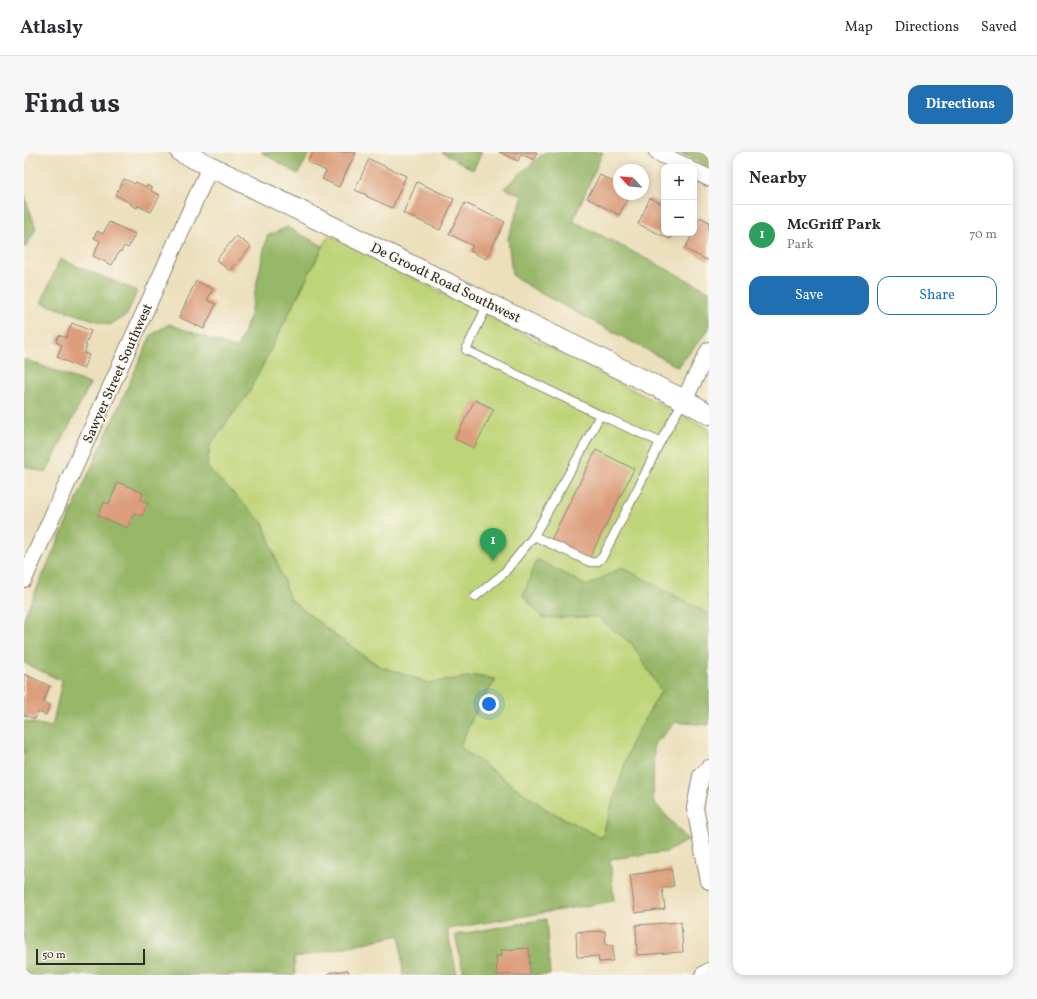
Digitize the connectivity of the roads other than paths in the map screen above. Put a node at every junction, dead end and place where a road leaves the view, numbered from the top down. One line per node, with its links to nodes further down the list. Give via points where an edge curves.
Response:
1 (181, 152): 4 (street, De Groodt Road Southwest)
2 (657, 152): 3 (street)
3 (681, 164)
4 (210, 166): 7 (street, De Groodt Road Southwest); 14 (street, Sawyer Street Southwest)
5 (697, 172): 6 (street)
6 (709, 178)
7 (488, 304): 9 (street, De Groodt Road Southwest); 11 (lane, via 466,350)
8 (709, 350): 9 (street)
9 (684, 400): 10 (street, De Groodt Road Southwest); 12 (lane)
10 (709, 414)
11 (600, 415): 12 (lane); 13 (lane)
12 (660, 442): 13 (lane, via 599,561 590,562)
13 (534, 536): 15 (lane, via 504,573)
14 (24, 579)
15 (475, 597)
16 (709, 768): 17 (street, via 701,776 695,808)
17 (709, 881)
18 (709, 971): 19 (street)
19 (703, 975)

